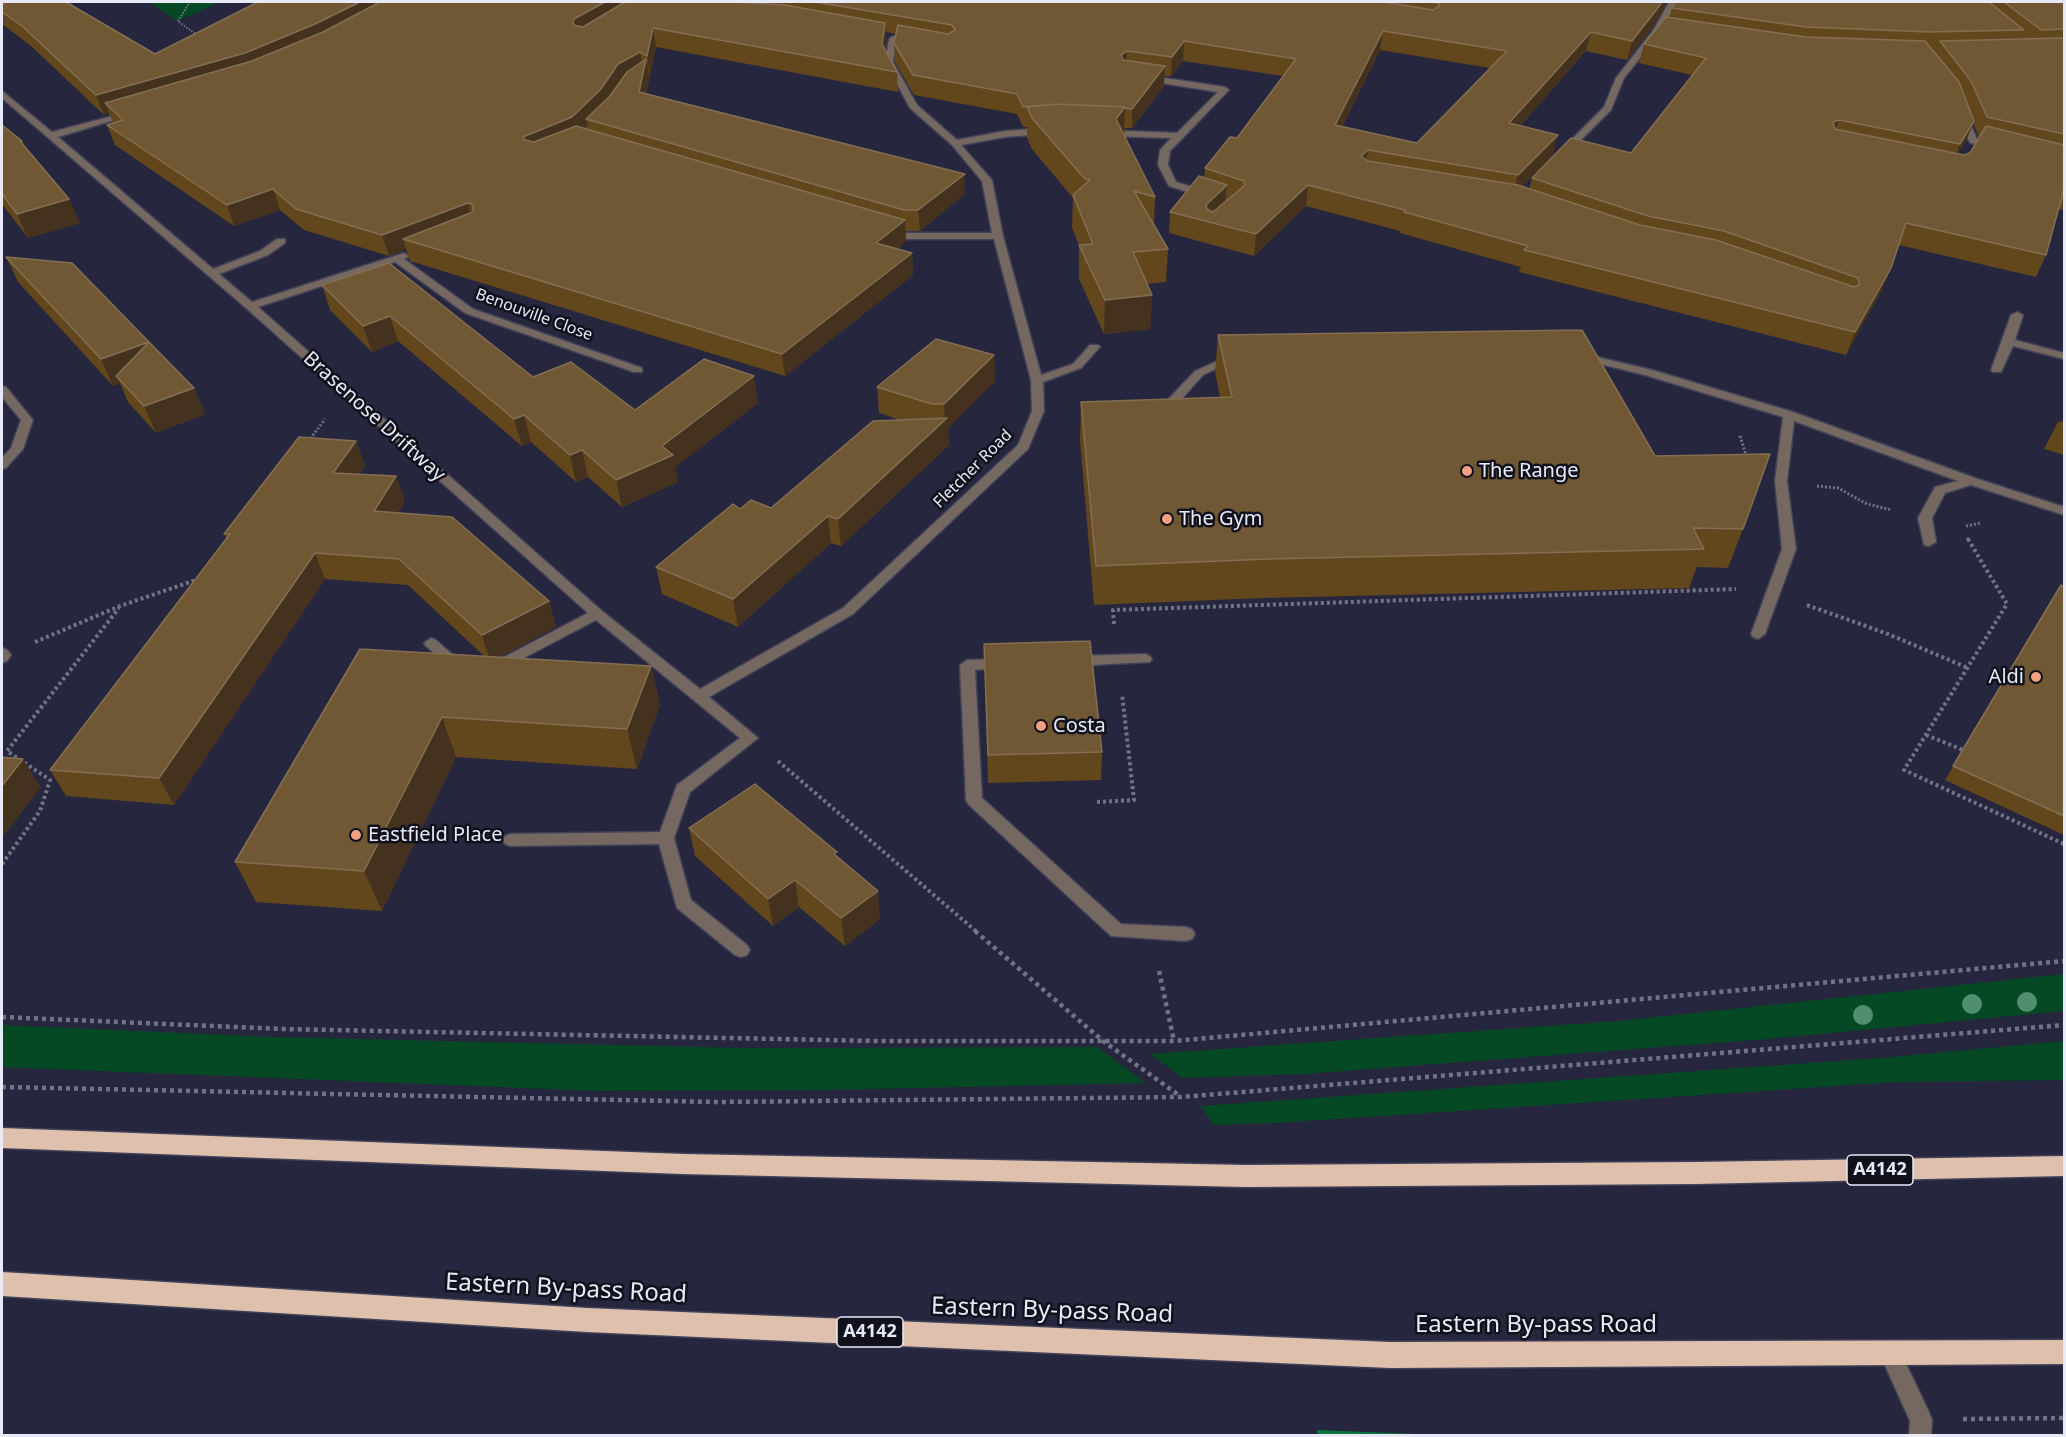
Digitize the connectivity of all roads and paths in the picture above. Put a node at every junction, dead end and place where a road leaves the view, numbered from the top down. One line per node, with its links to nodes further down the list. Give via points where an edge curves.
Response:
1 (190, 2): 6 (path, via 178,21)
2 (1673, 2): 3 (street)
3 (1658, 30): 4 (street); 19 (street, via 1620,78 1608,108)
4 (1670, 31)
5 (894, 39): 16 (street, Fletcher Road, via 889,62 913,106)
6 (207, 42)
7 (1137, 76): 14 (street, via 1225,90)
8 (2, 94): 13 (street, Brasenose Driftway)
9 (1957, 101): 15 (street)
10 (141, 109): 13 (street)
11 (1057, 130): 16 (street)
12 (1100, 132): 14 (street)
13 (50, 136): 26 (street, Brasenose Driftway)
14 (1180, 136): 20 (street, via 1165,150 1163,165 1172,184 1236,204)
15 (1972, 141): 17 (street); 18 (street)
16 (954, 143): 22 (street, Fletcher Road, via 987,180)
17 (2007, 149)
18 (1967, 151)
19 (1558, 159)
20 (1220, 220)
21 (882, 230): 22 (street, via 904,236)
22 (998, 236): 36 (street, Fletcher Road)
23 (281, 241): 26 (street, via 264,253)
24 (419, 250): 25 (street)
25 (397, 258): 27 (street); 34 (street, Benouville Close, via 469,311)
26 (211, 273): 27 (street, Brasenose Driftway)
27 (250, 306): 38 (street, Brasenose Driftway)
28 (2017, 315): 29 (street)
29 (2009, 342): 33 (street); 35 (street)
30 (1095, 347): 36 (street, via 1077,366)
31 (1248, 350): 39 (street, via 1199,373)
32 (1564, 352): 40 (street, via 1648,372)
33 (2064, 356)
34 (638, 370)
35 (1997, 370)
36 (1037, 380): 66 (street, Fletcher Road, via 1038,411 1024,446 848,611)
37 (2, 390): 42 (street, via 27,420 17,449)
38 (344, 391): 41 (path); 57 (street, Brasenose Driftway)
39 (1166, 409)
40 (1789, 415): 43 (street); 44 (street)
41 (304, 448)
42 (2, 465)
43 (1781, 481): 46 (path, via 1838,488 1867,504); 51 (street, via 1789,549)
44 (1971, 481): 45 (street); 46 (street, via 1940,490)
45 (2064, 511)
46 (1925, 518): 48 (path); 49 (street)
47 (1987, 522): 48 (path, via 1967,524)
48 (1965, 528): 65 (path, via 2007,604)
49 (1929, 542)
50 (206, 577): 55 (path)
51 (1772, 593): 54 (path, via 1746,588); 58 (street); 65 (path, via 1888,634)
52 (1389, 595): 54 (path)
53 (1213, 600): 56 (path)
54 (1391, 601): 56 (path)
55 (120, 606): 60 (path); 74 (path, via 7,751 50,780 40,812)
56 (1214, 606): 62 (path, via 1113,610)
57 (597, 614): 59 (street, via 478,676); 66 (street, Brasenose Driftway)
58 (1758, 634)
59 (430, 643)
60 (2, 655)
61 (1145, 659): 62 (street)
62 (1118, 660): 63 (street); 70 (path, via 1134,800)
63 (1060, 662)
64 (1025, 663): 75 (street, via 967,665 974,800 1117,931)
65 (1968, 668): 67 (path)
66 (698, 697): 68 (street, Brasenose Driftway)
67 (1926, 735): 69 (path); 73 (path, via 1904,770)
68 (750, 738): 71 (street, via 683,789); 81 (path)
69 (1964, 750)
70 (1097, 801)
71 (666, 838): 72 (street); 77 (street, via 683,903)
72 (512, 840)
73 (2064, 843)
74 (2, 864)
75 (1152, 932): 76 (street); 82 (path)
76 (1186, 934)
77 (741, 950)
78 (2064, 961): 82 (path)
79 (2, 1017): 81 (path, via 283,1029 876,1041)
80 (2064, 1025): 84 (path)
81 (1103, 1041): 82 (path); 84 (path)
82 (1174, 1041)
83 (2, 1087): 84 (path, via 717,1101)
84 (1181, 1097)
85 (2, 1138): 86 (highway, A4142, via 682,1164 1233,1176)
86 (2064, 1166)
87 (2, 1284): 88 (highway, Eastern By-pass Road / A4142, via 587,1320 1390,1354)
88 (1890, 1352): 89 (highway, Eastern By-pass Road / A4142); 91 (street)
89 (2064, 1352)
90 (2064, 1418): 91 (path)
91 (1921, 1428)

